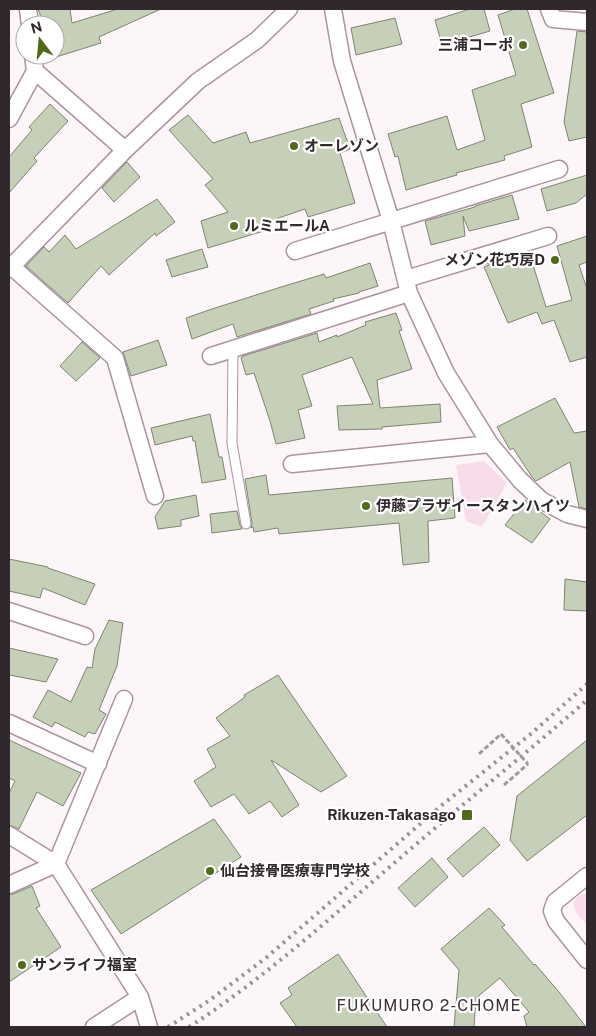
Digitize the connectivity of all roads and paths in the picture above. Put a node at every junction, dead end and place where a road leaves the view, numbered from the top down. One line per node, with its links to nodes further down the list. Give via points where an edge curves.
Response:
1 (289, 9): 8 (street, via 257,40 198,81)
2 (338, 9): 10 (street, via 342,61)
3 (550, 9): 4 (street, via 553,19)
4 (587, 22)
5 (33, 65): 7 (street)
6 (36, 65): 8 (street)
7 (9, 119)
8 (125, 150): 13 (street)
9 (558, 169): 10 (street)
10 (391, 220): 12 (street); 14 (street)
11 (548, 236): 14 (street)
12 (295, 251)
13 (10, 268): 19 (street, via 115,358)
14 (408, 286): 15 (street); 17 (street, via 446,373)
15 (233, 349): 16 (street); 21 (lane, via 232,443)
16 (211, 356)
17 (490, 444): 18 (street); 20 (street, via 520,480 542,500 567,514)
18 (292, 464)
19 (154, 496)
20 (587, 519)
21 (246, 524)
22 (9, 611): 23 (street)
23 (85, 636)
24 (124, 699): 27 (street)
25 (9, 724): 27 (street)
26 (479, 754): 28 (path, bridge, via 501,734 528,764)
27 (98, 764): 30 (street)
28 (504, 785)
29 (9, 835): 30 (street)
30 (56, 864): 32 (street); 34 (street)
31 (587, 876): 33 (street, via 554,902 552,911 556,921)
32 (9, 885)
33 (587, 960)
34 (140, 997): 35 (street); 36 (street)
35 (94, 1027)
36 (149, 1027)

